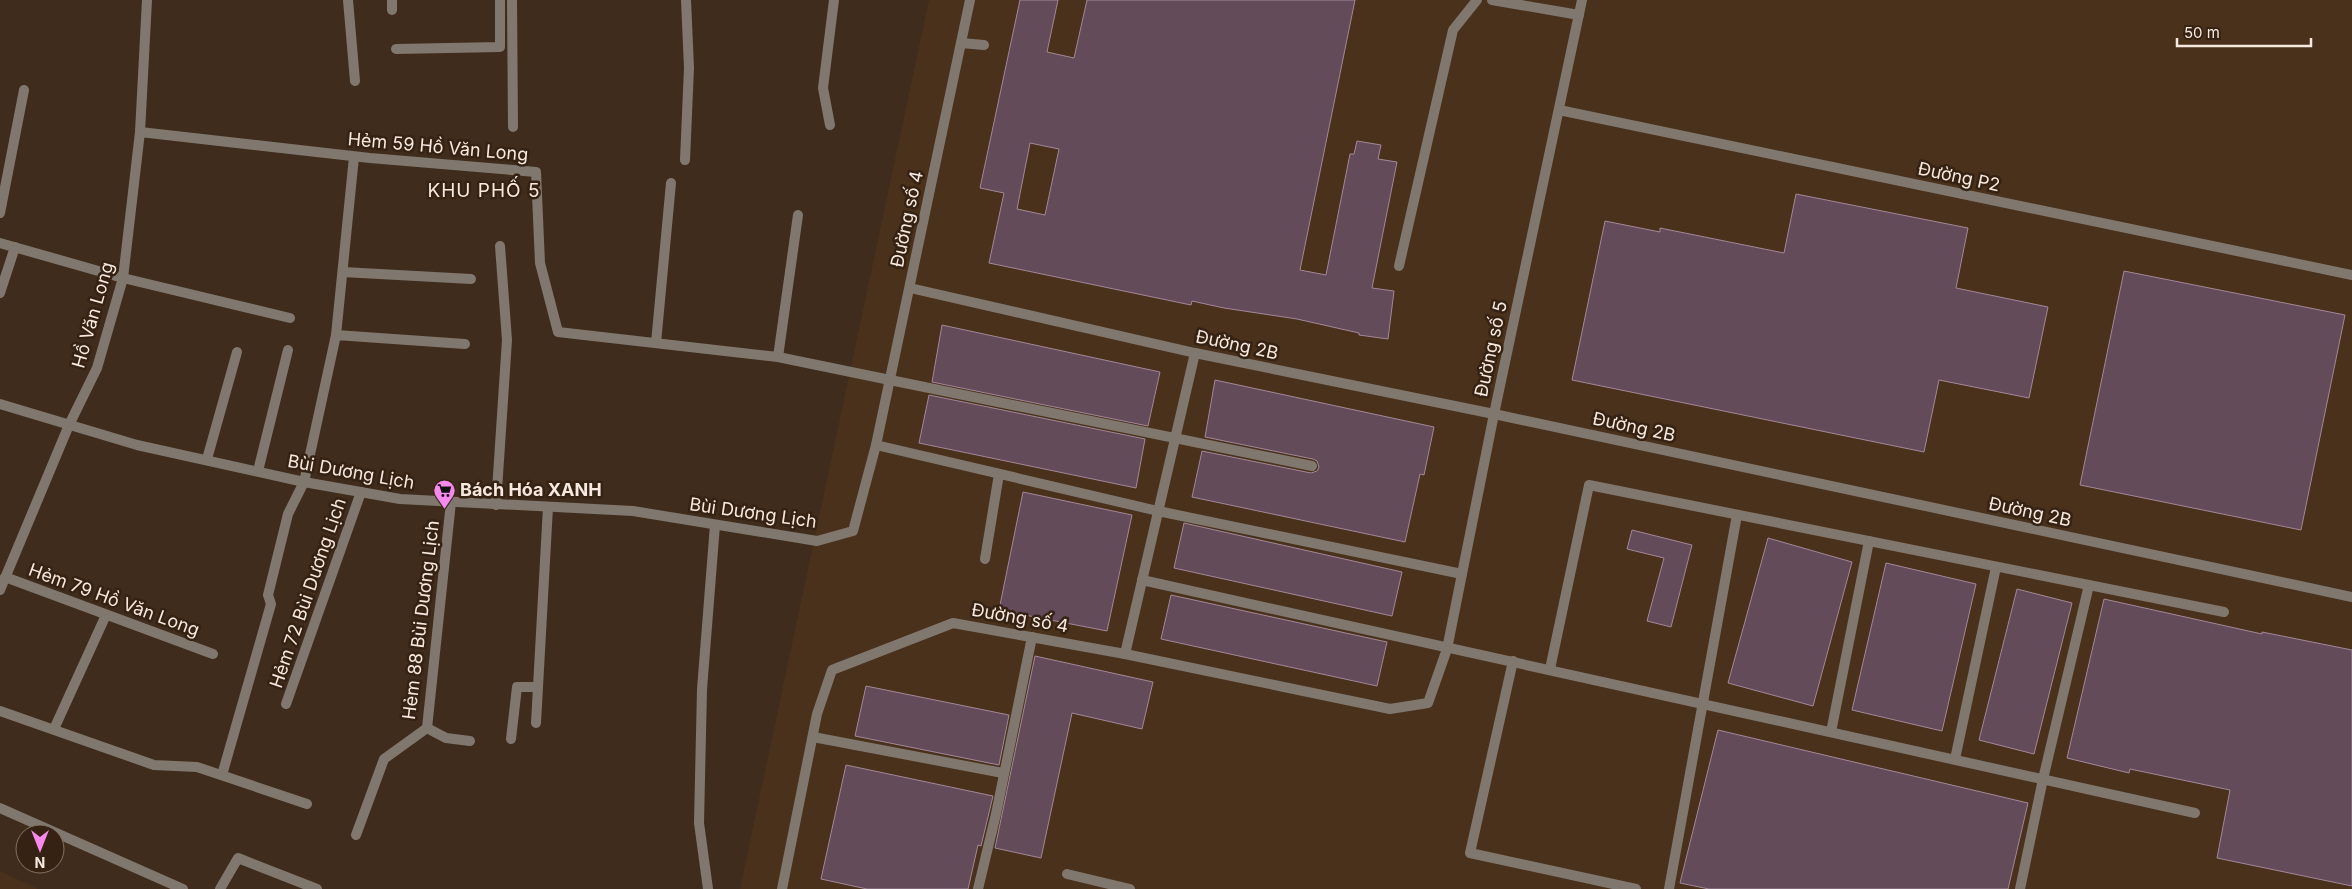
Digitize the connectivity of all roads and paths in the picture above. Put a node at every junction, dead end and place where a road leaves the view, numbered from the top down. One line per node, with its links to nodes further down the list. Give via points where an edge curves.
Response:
1 (147, 0): 20 (street, Hồ Văn Long)
2 (348, 0): 15 (street)
3 (500, 0): 14 (street, via 500,47)
4 (512, 0): 19 (street)
5 (686, 0): 22 (street, via 689,68)
6 (834, 0): 18 (street, via 822,88)
7 (970, 0): 12 (street, Đường số 4)
8 (1477, 0): 29 (street, via 1453,30)
9 (1492, 0): 11 (street)
10 (1582, 0): 11 (street, Đường số 5)
11 (1579, 15): 17 (street, Đường số 5)
12 (961, 43): 13 (street); 34 (street, Đường số 4)
13 (984, 45)
14 (396, 49)
15 (355, 81)
16 (24, 90): 24 (street)
17 (1559, 110): 31 (street, Đường P2); 46 (street, Đường số 5)
18 (830, 125)
19 (513, 127)
20 (140, 132): 21 (street, Hẻm 59 Hồ Văn Long); 32 (street, Hồ Văn Long)
21 (354, 156): 30 (street); 38 (street, Hẻm 59 Hồ Văn Long, via 536,172 540,263 558,332)
22 (685, 160)
23 (671, 183): 38 (street)
24 (0, 213)
25 (798, 215): 43 (street)
26 (0, 243): 28 (street)
27 (500, 246): 57 (street, via 507,340)
28 (15, 247): 32 (street); 35 (street)
29 (1399, 266)
30 (343, 272): 33 (street); 37 (street)
31 (2352, 275)
32 (123, 278): 36 (street); 47 (street, Hồ Văn Long, via 97,368)
33 (471, 279)
34 (910, 288): 42 (street, Đường 2B); 44 (street, Đường số 4)
35 (0, 293)
36 (290, 318)
37 (336, 334): 39 (street); 54 (street)
38 (656, 343): 43 (street, Hẻm 59 Hồ Văn Long)
39 (464, 344)
40 (288, 350): 52 (street)
41 (237, 352): 50 (street)
42 (1195, 353): 46 (street, Đường 2B); 48 (street)
43 (778, 357): 44 (street, Hẻm 59 Hồ Văn Long)
44 (890, 380): 48 (street, Hẻm 59 Hồ Văn Long); 49 (street, Đường số 4)
45 (0, 404): 47 (street, Bùi Dương Lịch)
46 (1494, 414): 65 (street, Đường số 5); 70 (street, Đường 2B)
47 (69, 425): 50 (street, Bùi Dương Lịch, via 137,445); 66 (street, Hồ Văn Long)
48 (1175, 438): 51 (street, Hẻm 59 Hồ Văn Long); 59 (street)
49 (876, 445): 53 (street); 61 (street, Bùi Dương Lịch, via 853,531 817,541)
50 (207, 459): 52 (street, Bùi Dương Lịch)
51 (1312, 466)
52 (258, 471): 54 (street, Bùi Dương Lịch)
53 (999, 474): 59 (street); 63 (street)
54 (304, 482): 55 (street, Bùi Dương Lịch); 93 (street, via 288,514 268,595 271,604)
55 (361, 492): 56 (street, Bùi Dương Lịch, via 400,499); 82 (street, Hẻm 72 Bùi Dương Lịch)
56 (451, 502): 57 (street, Bùi Dương Lịch); 85 (street, Hẻm 88 Bùi Dương Lịch)
57 (496, 505): 58 (street, Bùi Dương Lịch)
58 (548, 507): 61 (street, Bùi Dương Lịch, via 633,511); 79 (street)
59 (1158, 511): 65 (street); 67 (street)
60 (1737, 515): 62 (street); 78 (street, via 1588,485); 81 (street)
61 (715, 525): 103 (street, via 702,689 699,814)
62 (1869, 541): 64 (street); 87 (street)
63 (985, 559)
64 (1996, 566): 68 (street); 91 (street)
65 (1462, 574): 74 (street, Đường số 5)
66 (5, 578): 69 (street, Hồ Văn Long); 72 (street, Hẻm 79 Hồ Văn Long)
67 (1142, 580): 74 (street); 76 (street)
68 (2089, 585): 71 (street); 94 (street)
69 (0, 590)
70 (2352, 597)
71 (2224, 612)
72 (106, 615): 75 (street, Hẻm 79 Hồ Văn Long); 86 (street)
73 (1032, 637): 76 (street, Đường số 4); 88 (street, Đường số 4, via 953,623 832,670); 92 (street)
74 (1447, 649): 77 (street); 80 (street, Đường số 5)
75 (213, 654)
76 (1125, 654): 80 (street, Đường số 4, via 1390,709)
77 (1513, 661): 78 (street); 107 (street, via 1470,853)
78 (1550, 669): 81 (street)
79 (538, 687): 84 (street); 89 (street, via 517,687)
80 (1428, 703)
81 (1702, 703): 87 (street); 108 (street)
82 (286, 704)
83 (0, 711): 86 (street)
84 (536, 723)
85 (427, 728): 90 (street, via 446,738); 98 (street, Hẻm 88 Bùi Dương Lịch, via 384,759)
86 (54, 729): 93 (street, via 154,766 197,767)
87 (1831, 732): 91 (street)
88 (813, 737): 92 (street); 104 (street, Đường số 4)
89 (511, 740)
90 (470, 741)
91 (1955, 759): 94 (street)
92 (1003, 773): 105 (street)
93 (222, 775): 95 (street)
94 (2043, 779): 97 (street); 109 (street)
95 (307, 804)
96 (0, 808): 100 (street)
97 (2195, 813)
98 (356, 834)
99 (1066, 874): 106 (street)
100 (184, 889)
101 (220, 889): 102 (street, via 238,858)
102 (317, 889)
103 (708, 889)
104 (782, 889)
105 (978, 889)
106 (1130, 889)
107 (1636, 889)
108 (1669, 889)
109 (2020, 889)

